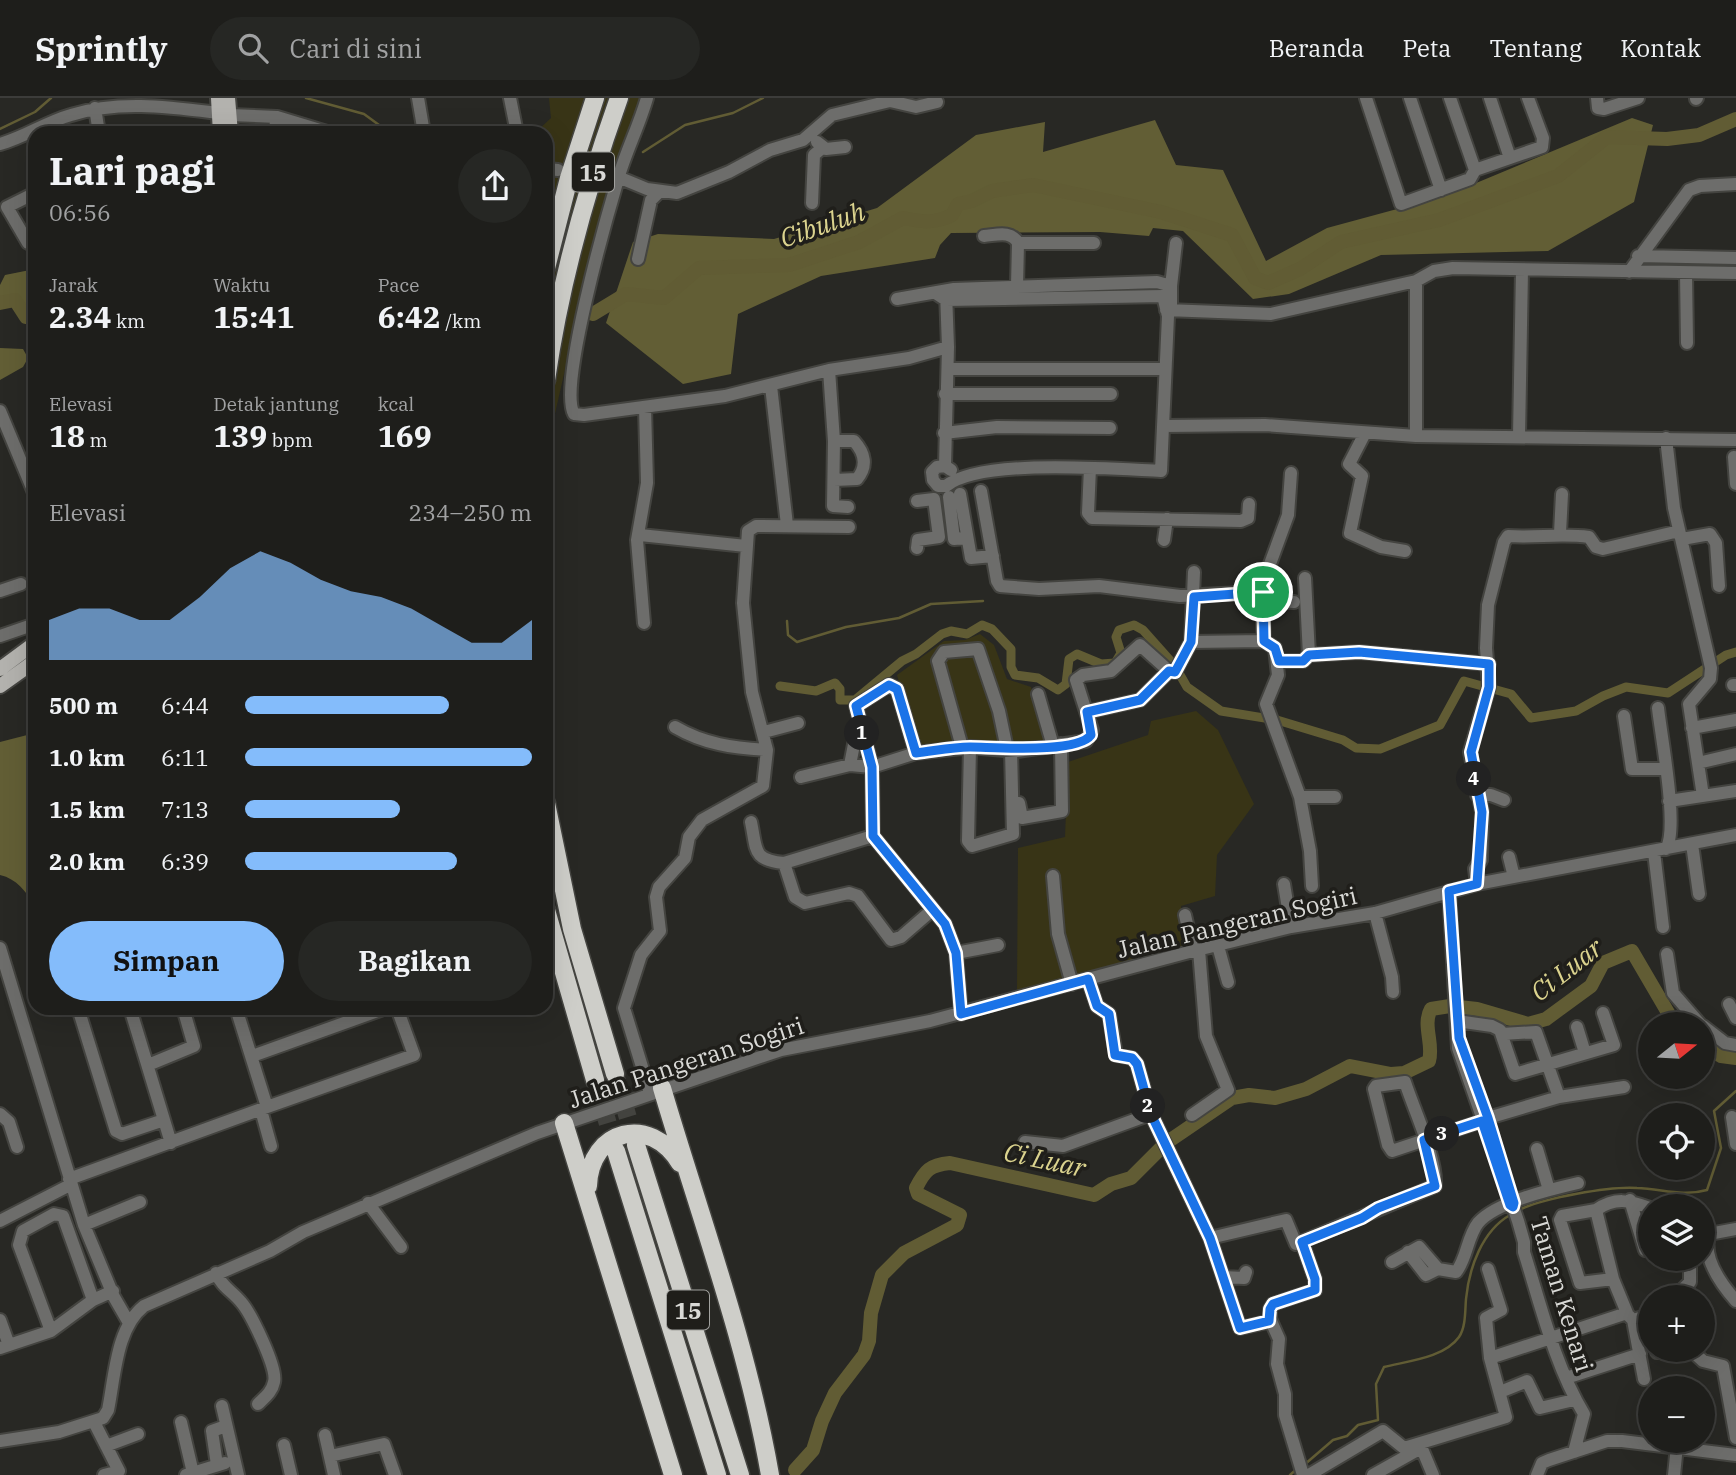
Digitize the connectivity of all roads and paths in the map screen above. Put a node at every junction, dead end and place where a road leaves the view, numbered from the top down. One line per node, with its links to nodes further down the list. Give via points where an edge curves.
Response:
1 (418, 98): 25 (street)
2 (510, 98): 26 (street)
3 (595, 98): 41 (highway, 15)
4 (619, 98): 46 (highway, 15)
5 (632, 98): 46 (highway)
6 (647, 98): 34 (street)
7 (1366, 98): 36 (street, via 1401,204)
8 (1410, 98): 36 (street)
9 (1450, 98): 33 (street)
10 (1490, 98): 32 (street)
11 (1528, 98): 32 (street, via 1543,145)
12 (1597, 98): 13 (street, via 1598,108 1604,109)
13 (1637, 98)
14 (890, 99): 15 (street, via 916,107); 28 (street, via 832,115)
15 (937, 102)
16 (223, 105): 17 (street); 18 (street); 21 (main road); 22 (main road)
17 (95, 108): 19 (street); 20 (street)
18 (277, 117): 23 (street); 24 (street)
19 (42, 126)
20 (98, 126)
21 (221, 126)
22 (229, 126)
23 (275, 126)
24 (306, 126)
25 (423, 126)
26 (516, 126)
27 (28, 132): 29 (street)
28 (812, 132): 31 (street); 37 (street, via 803,140 767,144 729,172 677,193)
29 (0, 144)
30 (845, 147): 31 (street)
31 (822, 148): 39 (street, via 814,155)
32 (1510, 158): 33 (street)
33 (1475, 170): 36 (street, via 1470,179)
34 (612, 174): 37 (street); 70 (street, via 580,326 571,412 580,415)
35 (1736, 184): 47 (street, via 1689,190)
36 (1441, 190)
37 (659, 192): 50 (street, via 651,200)
38 (28, 196): 42 (street, via 7,207)
39 (812, 204)
40 (984, 236): 43 (street, via 1013,235)
41 (553, 241)
42 (27, 243)
43 (1018, 243): 44 (street); 56 (street)
44 (1094, 243)
45 (1176, 243): 57 (street)
46 (572, 248): 62 (highway, 15)
47 (1638, 256): 48 (street); 52 (street)
48 (1676, 257): 49 (street); 53 (street)
49 (1734, 258): 54 (street)
50 (638, 259)
51 (1522, 270): 52 (street); 55 (street, via 1443,268); 77 (street)
52 (1629, 272): 53 (street)
53 (1681, 273): 54 (street); 61 (street)
54 (1734, 273)
55 (1416, 281): 60 (street, via 1271,314); 76 (street)
56 (1017, 286): 57 (street, via 1157,282); 58 (street)
57 (1171, 286): 60 (street)
58 (943, 295): 59 (street); 60 (street, via 1163,296); 63 (street)
59 (897, 299)
60 (1168, 312): 65 (street)
61 (1687, 343)
62 (553, 344)
63 (948, 347): 64 (street); 66 (street)
64 (948, 369): 65 (street); 68 (street)
65 (1165, 369): 72 (street)
66 (829, 370): 67 (street); 80 (street)
67 (771, 386): 70 (street); 95 (street)
68 (945, 394): 69 (street); 74 (street)
69 (1111, 394)
70 (645, 407): 100 (street, via 647,482)
71 (0, 411): 85 (street)
72 (1164, 426): 75 (street, via 1265,425); 83 (street, via 1161,471)
73 (1110, 429): 74 (street, via 997,427)
74 (944, 433): 82 (street)
75 (1365, 433): 76 (street); 106 (street, via 1349,464 1362,476 1350,533 1381,547)
76 (1416, 436): 77 (street)
77 (1520, 436): 78 (street)
78 (1666, 438): 79 (street); 101 (street)
79 (1736, 440)
80 (834, 441): 86 (street); 86 (street, via 854,441 863,451 864,466 858,479)
81 (1734, 457): 88 (street)
82 (945, 466): 87 (street, via 952,472); 87 (street, via 934,469 933,480 942,486)
83 (1090, 468): 87 (street, via 975,473); 94 (street, via 1090,517)
84 (1291, 473): 113 (street, via 1288,515)
85 (28, 478)
86 (834, 480): 93 (street, via 834,506)
87 (951, 481)
88 (1736, 484)
89 (981, 491): 107 (street)
90 (1562, 494): 99 (street)
91 (917, 501): 98 (street, via 934,499)
92 (1249, 504): 94 (street, via 1245,521)
93 (848, 507)
94 (1167, 519): 103 (street)
95 (787, 525): 96 (street); 104 (street, via 756,526 748,531)
96 (849, 527)
97 (952, 531): 98 (street); 102 (street, via 954,539); 102 (street, via 954,495)
98 (938, 533): 105 (street, via 938,539 918,540)
99 (1560, 533): 101 (street, via 1589,537 1603,549); 123 (street, via 1541,538 1508,537 1503,542 1489,605)
100 (640, 535): 104 (street); 116 (street, via 637,552)
101 (1681, 535): 111 (street, via 1710,534 1716,543); 137 (street, via 1711,668 1710,679 1689,704)
102 (967, 538): 107 (street, via 972,558)
103 (1164, 540)
104 (746, 546): 138 (street, via 743,603 752,692)
105 (917, 548)
106 (1405, 551)
107 (993, 555): 114 (street, via 1000,586 1099,586)
108 (1194, 572): 114 (street)
109 (1306, 578): 122 (street)
110 (21, 584): 112 (street)
111 (1719, 586)
112 (0, 592)
113 (1263, 596): 114 (street); 115 (street); 119 (street)
114 (1194, 597): 120 (street)
115 (1294, 602)
116 (644, 623)
117 (28, 626): 118 (street)
118 (0, 636)
119 (1264, 641): 120 (street); 127 (street, via 1275,648)
120 (1191, 642): 125 (street)
121 (28, 648): 126 (main road)
122 (1309, 655): 123 (street, via 1359,652); 127 (street)
123 (1489, 664): 151 (street, via 1489,687 1471,752)
124 (28, 666): 128 (main road)
125 (1175, 668): 131 (street, via 1140,700); 131 (street, via 1137,646 1111,671 1077,678)
126 (0, 669)
127 (1277, 673): 153 (street, via 1267,701)
128 (0, 686)
129 (1038, 694): 139 (street)
130 (1658, 708): 148 (street)
131 (1087, 712): 139 (street, via 1092,730 1089,738)
132 (1624, 716): 148 (street, via 1632,769)
133 (859, 720): 143 (street, via 856,706 893,686); 146 (street); 147 (street)
134 (1736, 720): 137 (street)
135 (798, 723): 138 (street)
136 (675, 727): 142 (street, via 697,740)
137 (1692, 728): 145 (street)
138 (764, 732): 142 (street)
139 (1057, 745): 141 (street); 141 (street, via 1063,810 1020,817)
140 (966, 747): 141 (street); 141 (street, via 968,841 972,846 1013,834); 141 (street, via 938,661 944,652 970,648 978,649); 143 (street)
141 (1012, 749)
142 (767, 750): 211 (street, via 763,786 702,820 689,836 685,858 659,887 660,932 641,956 624,1008)
143 (916, 753): 147 (street)
144 (1736, 754): 145 (street)
145 (1698, 762): 152 (street)
146 (850, 765): 147 (street); 149 (street)
147 (872, 767): 159 (street)
148 (1665, 769): 156 (street)
149 (801, 777)
150 (1736, 790): 152 (street)
151 (1477, 795): 155 (street, via 1491,794); 168 (street, via 1482,812)
152 (1703, 796): 156 (street)
153 (1300, 797): 154 (street); 169 (street)
154 (1335, 797)
155 (1504, 800)
156 (1669, 801): 162 (street, via 1671,842)
157 (751, 822): 164 (street, via 758,855)
158 (1736, 835): 161 (street, Jalan Pangeran Sogiri)
159 (873, 836): 164 (street); 172 (street)
160 (553, 837): 208 (highway, via 572,929)
161 (1692, 844): 162 (street, Jalan Pangeran Sogiri); 171 (street)
162 (1660, 850): 166 (street, Jalan Pangeran Sogiri); 176 (street)
163 (1509, 857): 166 (street)
164 (784, 863): 172 (street, via 795,897 805,904 849,893 858,896 891,940)
165 (1054, 876): 186 (street, via 1058,934)
166 (1514, 877): 168 (street, Jalan Pangeran Sogiri)
167 (1284, 884): 175 (street)
168 (1477, 884): 170 (street, Jalan Pangeran Sogiri)
169 (1312, 886)
170 (1449, 891): 173 (street, Jalan Pangeran Sogiri); 198 (street, Taman Kenari)
171 (1699, 894)
172 (931, 911): 182 (street, via 945,924)
173 (1375, 913): 175 (street, Jalan Pangeran Sogiri); 187 (street)
174 (1185, 915): 181 (street)
175 (1291, 927): 179 (street, Jalan Pangeran Sogiri)
176 (1663, 927)
177 (553, 934): 209 (highway)
178 (998, 945): 182 (street)
179 (1218, 946): 181 (street, Jalan Pangeran Sogiri); 185 (street)
180 (0, 948): 231 (street)
181 (1196, 951): 184 (street, Jalan Pangeran Sogiri); 216 (street, via 1206,1036 1228,1090)
182 (956, 953): 191 (street)
183 (1667, 954): 189 (street, via 1673,993)
184 (1088, 979): 186 (street, Jalan Pangeran Sogiri); 214 (street, via 1097,1006 1109,1014 1115,1055 1132,1058 1137,1064)
185 (1228, 982)
186 (1072, 984): 191 (street, Jalan Pangeran Sogiri)
187 (1393, 992)
188 (1729, 1004): 199 (street)
189 (1690, 1012)
190 (1603, 1013): 204 (street, via 1614,1045)
191 (961, 1014): 211 (street, Jalan Pangeran Sogiri, via 781,1050)
192 (80, 1015): 218 (street, via 116,1131 122,1134)
193 (132, 1015): 207 (street)
194 (185, 1015): 207 (street, via 194,1046)
195 (238, 1015): 205 (street)
196 (366, 1015): 205 (street)
197 (400, 1015): 213 (street, via 414,1055)
198 (1457, 1017): 201 (street, via 1492,1026); 219 (street, Taman Kenari, via 1458,1048)
199 (1736, 1018)
200 (1577, 1027): 204 (street)
201 (1502, 1034): 206 (street, via 1536,1032); 206 (street, via 1515,1074)
202 (1715, 1035): 203 (street)
203 (1736, 1045)
204 (1584, 1053): 206 (street)
205 (251, 1056): 213 (street)
206 (1550, 1064): 212 (street)
207 (148, 1065): 218 (street)
208 (615, 1074)
209 (595, 1080)
210 (1624, 1087): 212 (street)
211 (656, 1091): 220 (street, Jalan Pangeran Sogiri); 230 (highway)
212 (1559, 1097): 219 (street)
213 (264, 1109): 223 (street); 226 (street)
214 (1151, 1114): 222 (street, via 1063,1146); 245 (street)
215 (0, 1115): 227 (street, via 9,1122)
216 (1192, 1115)
217 (1731, 1117): 224 (street)
218 (164, 1120): 223 (street)
219 (1485, 1120): 221 (street); 239 (street, Taman Kenari)
220 (565, 1123): 236 (street, Jalan Pangeran Sogiri); 238 (highway)
221 (1424, 1140): 221 (street, via 1392,1151 1375,1087 1405,1082); 246 (street, via 1435,1186)
222 (1024, 1142)
223 (171, 1143): 231 (street)
224 (1736, 1144)
225 (636, 1145): 303 (highway, 15)
226 (271, 1146)
227 (17, 1147)
228 (1536, 1149): 233 (street)
229 (616, 1151): 302 (highway, 15)
230 (687, 1174): 238 (highway, via 663,1142 624,1134 611,1139 593,1160 588,1187); 304 (highway, via 757,1401)
231 (70, 1182): 241 (street); 242 (street)
232 (1578, 1183): 233 (street)
233 (1549, 1190): 239 (street)
234 (1630, 1200): 237 (street); 240 (street, via 1610,1200); 243 (street)
235 (140, 1202): 242 (street)
236 (368, 1203): 247 (street); 251 (street, Jalan Pangeran Sogiri)
237 (1638, 1203)
238 (591, 1204): 301 (highway)
239 (1512, 1206): 248 (street, via 1478,1224 1456,1272 1438,1269 1426,1275 1408,1252); 263 (street, Taman Kenari)
240 (1596, 1210): 253 (street); 253 (street, via 1560,1220 1580,1283)
241 (0, 1221)
242 (84, 1225): 254 (street)
243 (1638, 1227)
244 (1736, 1229): 256 (street, via 1709,1234 1707,1247 1713,1268)
245 (1210, 1238): 246 (street, via 1286,1220 1297,1244); 252 (street)
246 (1302, 1242): 261 (street, via 1315,1290 1273,1304)
247 (401, 1247)
248 (1392, 1262)
249 (1488, 1269): 267 (street, via 1501,1310 1486,1318)
250 (1246, 1272): 252 (street, via 1244,1278)
251 (216, 1273): 259 (street, Jalan Pangeran Sogiri, via 144,1306); 272 (street, via 256,1326 275,1373 270,1393)
252 (1223, 1277): 261 (street, via 1240,1328)
253 (1613, 1279): 258 (street)
254 (113, 1291): 255 (street); 259 (street)
255 (93, 1300): 262 (street); 262 (street, via 63,1216 54,1214 23,1231 19,1245)
256 (1736, 1301)
257 (1638, 1316): 258 (street)
258 (1630, 1317): 263 (street); 265 (street)
259 (131, 1319): 274 (street, via 108,1410)
260 (0, 1320): 264 (street)
261 (1269, 1321): 293 (street, via 1279,1339 1285,1415)
262 (51, 1331): 264 (street)
263 (1553, 1337): 267 (street); 269 (street, Taman Kenari)
264 (5, 1346)
265 (1638, 1347)
266 (1638, 1355): 269 (street)
267 (1490, 1358): 270 (street)
268 (1703, 1362): 279 (street, via 1723,1366)
269 (1566, 1378): 271 (street, Taman Kenari)
270 (1500, 1392): 271 (street, Taman Kenari, via 1527,1381 1537,1405 1549,1408); 284 (street, via 1506,1417)
271 (1574, 1400): 285 (street, via 1584,1416)
272 (258, 1404)
273 (222, 1406): 276 (street)
274 (94, 1422): 280 (street); 283 (street)
275 (181, 1422): 295 (street)
276 (226, 1426): 290 (street); 291 (street, via 212,1431)
277 (138, 1434): 283 (street)
278 (325, 1435): 289 (street)
279 (1736, 1438)
280 (0, 1440)
281 (1638, 1443): 285 (street, via 1607,1441)
282 (284, 1445): 298 (street)
283 (106, 1446): 294 (street)
284 (1420, 1446): 293 (street, via 1399,1447 1383,1431); 305 (street); 306 (street)
285 (1574, 1452): 292 (street)
286 (1715, 1452): 288 (street)
287 (1676, 1453): 307 (street)
288 (1736, 1455)
289 (330, 1456): 299 (street); 300 (street, via 384,1444)
290 (234, 1461): 291 (street); 297 (street)
291 (217, 1465): 295 (street)
292 (1540, 1469)
293 (1303, 1471)
294 (122, 1473): 296 (street)
295 (189, 1474)
296 (104, 1475)
297 (238, 1475)
298 (291, 1475)
299 (334, 1475)
300 (395, 1475)
301 (673, 1475)
302 (717, 1475)
303 (740, 1475)
304 (770, 1475)
305 (1373, 1475)
306 (1433, 1475)
307 (1674, 1475)

